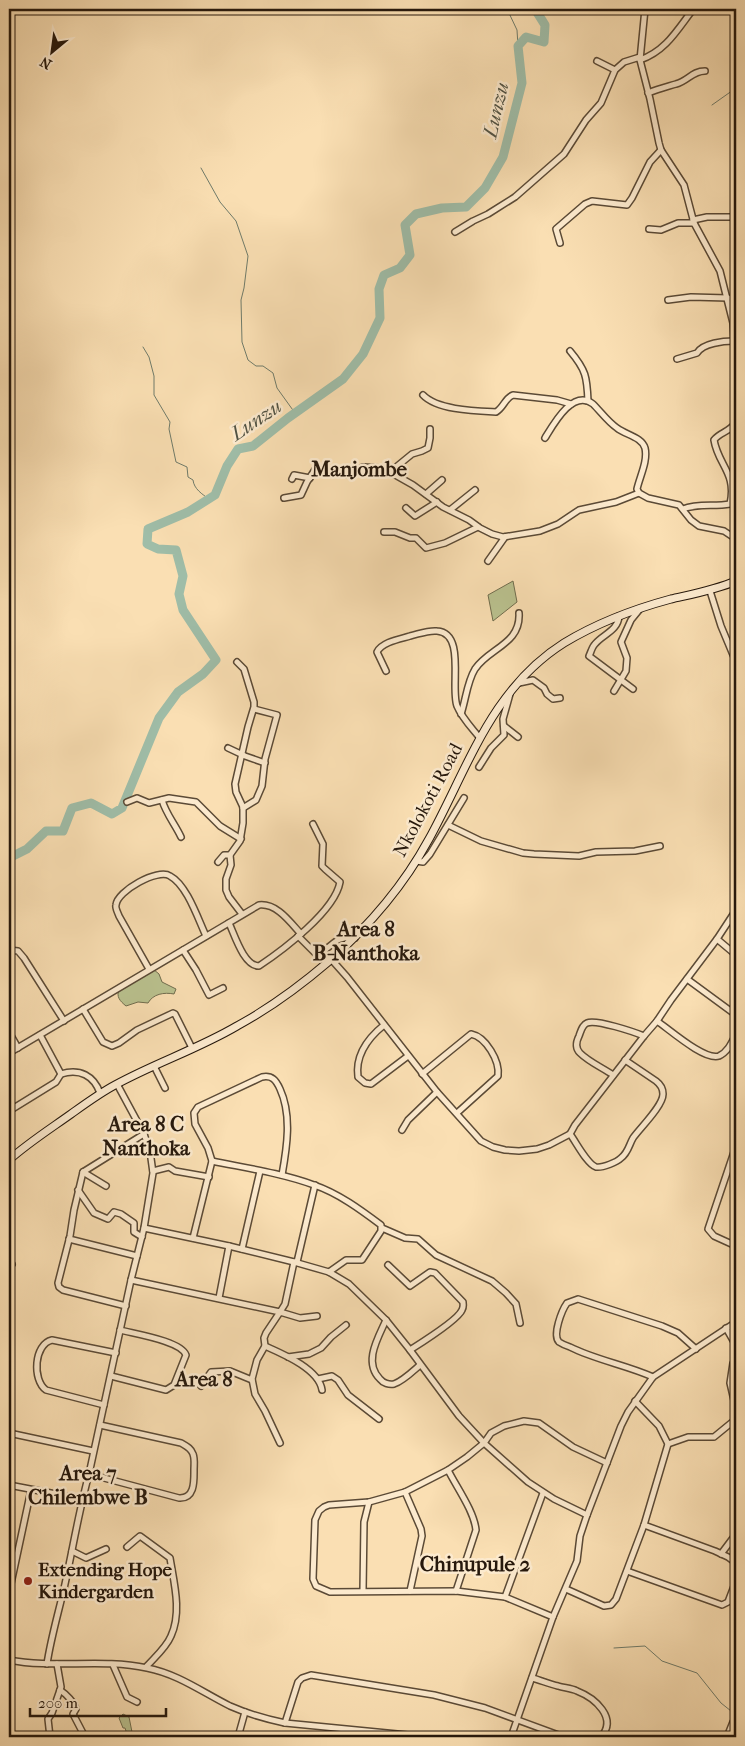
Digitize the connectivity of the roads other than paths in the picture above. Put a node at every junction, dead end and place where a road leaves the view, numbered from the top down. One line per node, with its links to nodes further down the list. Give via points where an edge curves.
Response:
1 (645, 9): 3 (street)
2 (691, 12): 3 (street, via 670,42 654,54)
3 (640, 58): 5 (street, via 624,62); 7 (street)
4 (597, 61): 5 (street)
5 (615, 70): 12 (street, via 600,103 564,154 515,197)
6 (705, 71): 7 (street, via 694,72 683,82)
7 (648, 93): 8 (street)
8 (661, 150): 10 (street, via 684,185); 13 (street, via 650,162 627,205 592,201 585,204 556,229)
9 (736, 217): 10 (street, via 707,217)
10 (693, 221): 11 (street, via 661,230); 14 (street, via 720,271)
11 (649, 229)
12 (455, 232)
13 (560, 243)
14 (728, 298): 15 (street); 16 (street)
15 (668, 300)
16 (735, 343): 18 (street, via 709,344 697,353); 34 (street, via 735,423 714,440 730,477 733,493 730,504 693,505)
17 (570, 351): 20 (street, via 584,370)
18 (676, 359)
19 (423, 395): 21 (street, via 439,406 496,412 513,395)
20 (588, 401): 21 (street); 29 (street, via 616,428 640,440 645,447)
21 (571, 404): 23 (street)
22 (430, 429): 24 (street, via 428,448 412,454)
23 (545, 438)
24 (390, 472): 25 (street, via 363,467 344,475 316,468); 30 (street)
25 (310, 478): 26 (street, via 294,475); 31 (street, via 301,495)
26 (292, 479)
27 (442, 480): 30 (street)
28 (475, 490): 35 (street)
29 (638, 493): 34 (street); 38 (street, via 616,502 579,510 540,531)
30 (426, 494): 32 (street)
31 (284, 498)
32 (437, 502): 33 (street, via 415,516); 35 (street)
33 (406, 508)
34 (683, 509): 39 (street, via 700,526 724,531)
35 (450, 510): 36 (street)
36 (478, 527): 37 (street, via 426,548 416,538); 38 (street)
37 (384, 532)
38 (505, 537): 40 (street)
39 (736, 539)
40 (488, 562)
41 (736, 581): 42 (main road, Nkolokoti Road)
42 (710, 591): 43 (main road, Nkolokoti Road); 47 (street)
43 (641, 608): 45 (main road, Nkolokoti Road); 49 (street, via 631,620 621,642 627,658)
44 (519, 613): 56 (street, via 516,632 480,662 470,677)
45 (619, 616): 49 (street, via 619,622 594,645 589,656); 50 (main road, Nkolokoti Road, via 563,644)
46 (237, 662): 55 (street, via 244,669)
47 (736, 662)
48 (386, 671): 56 (street, via 378,649 397,640 431,631 440,632 449,638 455,650 455,696)
49 (622, 680): 51 (street); 53 (street)
50 (518, 683): 52 (main road, Nkolokoti Road); 54 (street, via 533,680 553,699)
51 (633, 689)
52 (511, 691): 57 (street); 58 (main road, Nkolokoti Road)
53 (614, 691)
54 (560, 698)
55 (254, 709): 61 (street); 62 (street, via 277,715)
56 (461, 714): 58 (street)
57 (504, 726): 59 (street); 63 (street, via 504,735)
58 (479, 737): 74 (main road, Nkolokoti Road)
59 (518, 737)
60 (228, 748): 61 (street)
61 (241, 754): 62 (street); 67 (street, via 235,789)
62 (264, 763): 67 (street, via 262,786 256,800)
63 (479, 767)
64 (464, 798): 69 (street)
65 (162, 800): 66 (street, via 149,803 138,798); 70 (street); 71 (street, via 196,802 220,826)
66 (127, 802)
67 (243, 808): 71 (street)
68 (313, 824): 79 (street, via 323,844 322,866 340,882 334,899)
69 (448, 825): 72 (street, via 481,841 523,853 579,856); 74 (street, via 423,862)
70 (181, 837)
71 (241, 839): 73 (street)
72 (660, 846)
73 (230, 855): 75 (street); 77 (street, via 227,894)
74 (416, 861): 81 (main road, Nkolokoti Road)
75 (218, 862)
76 (736, 910): 82 (street)
77 (242, 914): 78 (street); 79 (street, via 259,905 270,906 282,913)
78 (229, 923): 79 (street, via 247,961 254,966 270,959); 80 (street)
79 (299, 935): 81 (street, via 315,953 324,951 340,938)
80 (206, 936): 84 (street); 87 (street, via 187,895 171,876 156,875 139,882 118,899 116,908)
81 (354, 938): 86 (main road, Nkolokoti Road)
82 (717, 939): 85 (street); 88 (street)
83 (9, 950): 92 (street, via 15,950 24,958)
84 (182, 950): 87 (street); 89 (street, via 209,995)
85 (736, 955)
86 (331, 960): 94 (street); 100 (main road, Nkolokoti Road, via 288,995 236,1027)
87 (149, 970): 90 (street)
88 (687, 979): 91 (street); 93 (street)
89 (223, 988)
90 (83, 1009): 92 (street); 100 (street, via 103,1042 112,1046 173,1013)
91 (736, 1015)
92 (64, 1021): 97 (street)
93 (657, 1021): 96 (street, via 710,1056 725,1052); 98 (street)
94 (384, 1025): 102 (street); 102 (street, via 365,1044 356,1069 361,1081 371,1084)
95 (9, 1032): 99 (street)
96 (736, 1034)
97 (40, 1035): 99 (street); 105 (street)
98 (644, 1036): 103 (street); 107 (street, via 601,1023 585,1024 576,1042 577,1048)
99 (18, 1048): 101 (street)
100 (192, 1048): 104 (main road, Nkolokoti Road)
101 (9, 1053)
102 (408, 1056): 106 (street)
103 (625, 1060): 107 (street); 116 (street, via 656,1081 664,1094 625,1154 620,1160 596,1167)
104 (154, 1066): 108 (main road, Nkolokoti Road); 109 (street)
105 (61, 1074): 111 (street, via 73,1071 88,1075); 112 (street, via 58,1081)
106 (422, 1074): 110 (street); 113 (street, via 471,1034 481,1039 498,1064 498,1076)
107 (613, 1075): 116 (street)
108 (117, 1084): 111 (main road, Nkolokoti Road); 115 (street)
109 (165, 1088)
110 (437, 1092): 113 (street); 114 (street)
111 (100, 1093): 118 (main road, Nkolokoti Road)
112 (9, 1111)
113 (457, 1112): 116 (street, via 481,1141 505,1150 537,1149)
114 (402, 1130)
115 (144, 1134): 120 (street); 122 (street)
116 (570, 1134)
117 (736, 1146): 134 (street, via 708,1229 714,1236)
118 (9, 1160)
119 (212, 1161): 121 (street); 123 (street, via 195,1124 196,1109 213,1098 267,1076 275,1080 286,1101 287,1131); 124 (street)
120 (153, 1171): 124 (street, via 169,1167); 128 (street)
121 (260, 1171): 123 (street); 135 (street)
122 (83, 1172): 126 (street); 127 (street)
123 (282, 1175): 125 (street)
124 (209, 1177): 131 (street)
125 (315, 1185): 129 (street, via 365,1213); 137 (street)
126 (106, 1186)
127 (78, 1190): 130 (street, via 94,1213 108,1219 114,1212 121,1214 134,1223 134,1232); 132 (street)
128 (144, 1228): 130 (street); 131 (street)
129 (382, 1228): 139 (street, via 362,1260 346,1260); 147 (street, via 405,1238 418,1239 436,1255 492,1281 516,1304)
130 (142, 1237): 136 (street)
131 (193, 1238): 133 (street)
132 (69, 1239): 136 (street); 142 (street, via 59,1287)
133 (228, 1246): 135 (street); 141 (street)
134 (736, 1246)
135 (242, 1249): 137 (street)
136 (138, 1256): 140 (street)
137 (295, 1262): 139 (street); 143 (street)
138 (388, 1265): 154 (street, via 410,1286 430,1272 435,1273 463,1302 460,1313)
139 (329, 1272): 145 (street, via 349,1284)
140 (131, 1280): 141 (street); 142 (street)
141 (219, 1298): 143 (street)
142 (126, 1306): 150 (street)
143 (280, 1312): 144 (street, via 300,1318); 152 (street, via 264,1338)
144 (317, 1316)
145 (386, 1320): 154 (street); 158 (street, via 373,1347 374,1372 386,1383 396,1383)
146 (736, 1322): 149 (street)
147 (520, 1324)
148 (346, 1325): 156 (street, via 321,1348 309,1354)
149 (726, 1328): 151 (street); 153 (street)
150 (120, 1330): 155 (street); 159 (street, via 174,1344 186,1355 174,1385 166,1390)
151 (736, 1341)
152 (265, 1346): 156 (street); 162 (street)
153 (696, 1349): 160 (street); 160 (street, via 678,1333 662,1326 578,1299 567,1303 556,1331 559,1342)
154 (410, 1350): 158 (street)
155 (116, 1353): 159 (street); 166 (street, via 52,1340 45,1344 37,1361 37,1377 46,1390)
156 (288, 1357): 161 (street)
157 (736, 1362): 167 (street, via 733,1363 730,1383)
158 (420, 1365): 172 (street, via 459,1416)
159 (111, 1376): 166 (street)
160 (653, 1376): 165 (street)
161 (318, 1379): 164 (street); 168 (street, via 332,1376 348,1395)
162 (252, 1380): 163 (street, via 230,1371 211,1372); 173 (street, via 255,1394)
163 (201, 1386)
164 (322, 1390)
165 (635, 1401): 174 (street, via 659,1426); 176 (street, via 620,1426)
166 (104, 1404): 170 (street)
167 (736, 1409)
168 (378, 1419)
169 (736, 1419): 174 (street, via 714,1436 688,1437)
170 (100, 1425): 175 (street); 178 (street, via 181,1443 189,1448 194,1456 194,1486 188,1496 179,1498)
171 (9, 1433): 175 (street)
172 (484, 1442): 176 (street, via 504,1426 532,1421 573,1448); 177 (street); 182 (street)
173 (280, 1443)
174 (668, 1444): 186 (street)
175 (93, 1451): 178 (street)
176 (607, 1463): 185 (street)
177 (448, 1470): 181 (street); 198 (street, via 476,1522)
178 (89, 1474): 183 (street)
179 (9, 1485): 180 (street)
180 (32, 1490): 183 (street); 199 (street)
181 (405, 1492): 184 (street); 197 (street, via 422,1536)
182 (543, 1493): 185 (street); 200 (street)
183 (82, 1499): 190 (street)
184 (369, 1502): 196 (street, via 363,1537); 196 (street, via 328,1505 319,1511 315,1520 313,1579 316,1586 330,1592)
185 (587, 1515): 195 (street, via 577,1561)
186 (644, 1525): 191 (street); 193 (street)
187 (736, 1534): 191 (street)
188 (127, 1547): 206 (street, via 140,1536 170,1558 176,1623 170,1638)
189 (106, 1548): 190 (street, via 86,1558)
190 (72, 1551): 203 (street)
191 (721, 1554): 192 (street)
192 (736, 1563)
193 (627, 1571): 194 (street, via 722,1605 728,1602); 195 (street, via 611,1605)
194 (736, 1581)
195 (566, 1589): 201 (street)
196 (363, 1591): 197 (street)
197 (410, 1591): 198 (street)
198 (456, 1591): 200 (street)
199 (9, 1593)
200 (505, 1597): 201 (street)
201 (553, 1617): 207 (street)
202 (9, 1660): 203 (street)
203 (47, 1664): 204 (street)
204 (57, 1664): 205 (street); 208 (street)
205 (113, 1665): 206 (street); 209 (street, via 127,1698)
206 (146, 1667): 210 (street, via 177,1676)
207 (532, 1678): 211 (street); 220 (street, via 573,1689 594,1702 608,1720)
208 (60, 1690): 214 (street, via 48,1719); 215 (street, via 74,1705 73,1714)
209 (137, 1702)
210 (245, 1712): 213 (street); 216 (street)
211 (518, 1719): 213 (street, via 434,1694 311,1675 298,1682); 218 (street); 219 (street)
212 (733, 1722): 221 (street)
213 (285, 1724): 217 (street)
214 (50, 1737)
215 (85, 1737)
216 (238, 1737)
217 (428, 1737)
218 (511, 1737)
219 (564, 1737)
220 (601, 1737)
221 (730, 1737)

